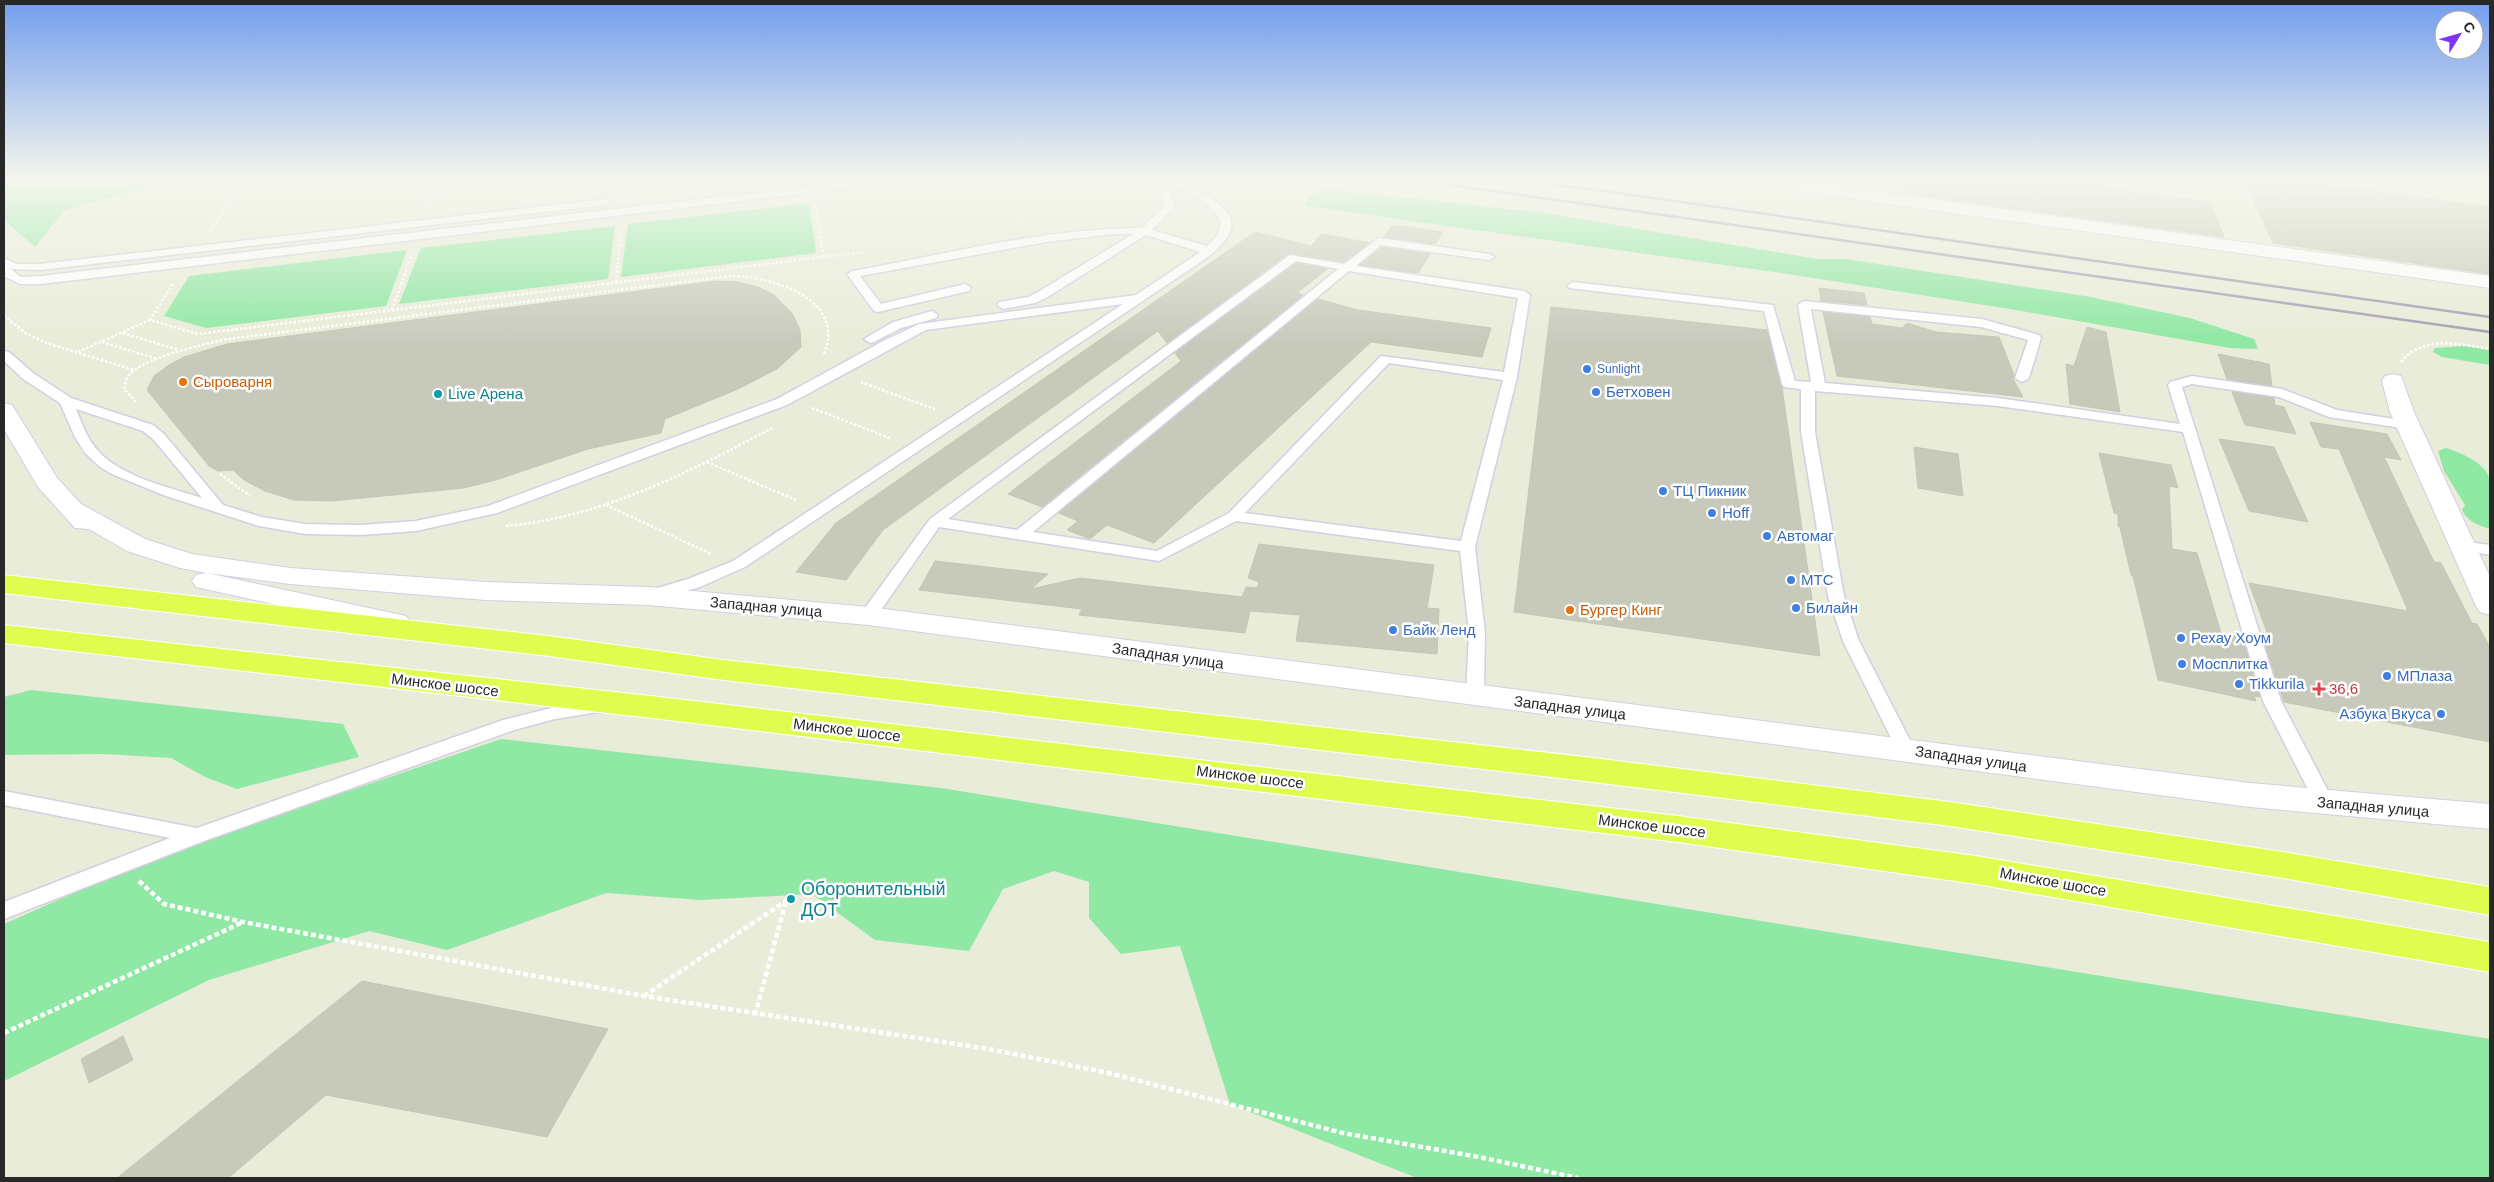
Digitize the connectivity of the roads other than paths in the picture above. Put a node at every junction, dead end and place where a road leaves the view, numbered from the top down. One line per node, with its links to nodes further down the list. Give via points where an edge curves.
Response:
1 (334, 233): 10 (lane, via 24,268)
2 (441, 233): 11 (lane, via 25,281 6,274)
3 (1094, 233): 15 (lane, via 853,274 878,308)
4 (1140, 233): 17 (lane, via 1031,300 927,316 897,325)
5 (1151, 233): 8 (lane)
6 (1223, 233): 8 (lane)
7 (2137, 233): 13 (street)
8 (1207, 250): 16 (lane)
9 (1489, 257): 12 (lane, via 1380,241)
10 (4, 261)
11 (4, 268)
12 (1348, 268): 19 (lane, via 1524,295); 30 (lane, via 1294,257); 31 (lane)
13 (2490, 282)
14 (1573, 286): 22 (lane, via 1769,308 1789,384)
15 (966, 288)
16 (1141, 298): 27 (lane, via 923,327 813,389 782,402 492,510 454,520 361,530 305,529 259,521); 36 (lane, via 739,564 694,583)
17 (870, 339)
18 (4, 355): 23 (lane)
19 (1510, 377): 29 (lane, via 1386,360); 33 (lane)
20 (2022, 378): 22 (lane, via 2035,338 1982,323 1804,305)
21 (2393, 381): 25 (street)
22 (1814, 388): 26 (lane, via 1998,402); 43 (lane, via 1808,432 1836,596 1851,641)
23 (66, 402): 27 (lane, via 148,428); 27 (lane, via 79,432 95,456 112,468)
24 (4, 410): 28 (street, via 47,482)
25 (2408, 425): 26 (lane, via 2334,414 2282,393 2192,380 2175,385); 32 (street)
26 (2189, 428): 45 (lane, via 2272,701)
27 (218, 508)
28 (73, 510): 36 (street, Западная улица, via 136,545 189,562 290,576 486,591); 40 (street, via 97,538 122,554 163,570 302,603)
29 (1234, 516): 31 (lane, via 1159,556); 33 (lane)
30 (935, 522): 31 (lane); 38 (lane)
31 (1019, 536)
32 (2462, 546): 34 (lane); 37 (street)
33 (1467, 547): 41 (lane, via 1477,632)
34 (2490, 550)
35 (4, 584): 40 (highway)
36 (649, 596): 38 (street, Западная улица)
37 (2490, 606)
38 (868, 616): 41 (street, Западная улица)
39 (4, 634): 42 (highway, Минское шоссе)
40 (466, 636): 48 (highway, via 724,670 1950,814 2283,865)
41 (1475, 696): 43 (street, Западная улица)
42 (618, 705): 47 (lane, via 555,712 508,725); 50 (highway, Минское шоссе, via 1678,829 1976,870)
43 (1906, 750): 45 (street, Западная улица)
44 (4, 798): 47 (lane)
45 (2325, 804): 46 (street, Западная улица)
46 (2490, 817)
47 (197, 836): 49 (lane)
48 (2490, 901)
49 (4, 911)
50 (2490, 957)

